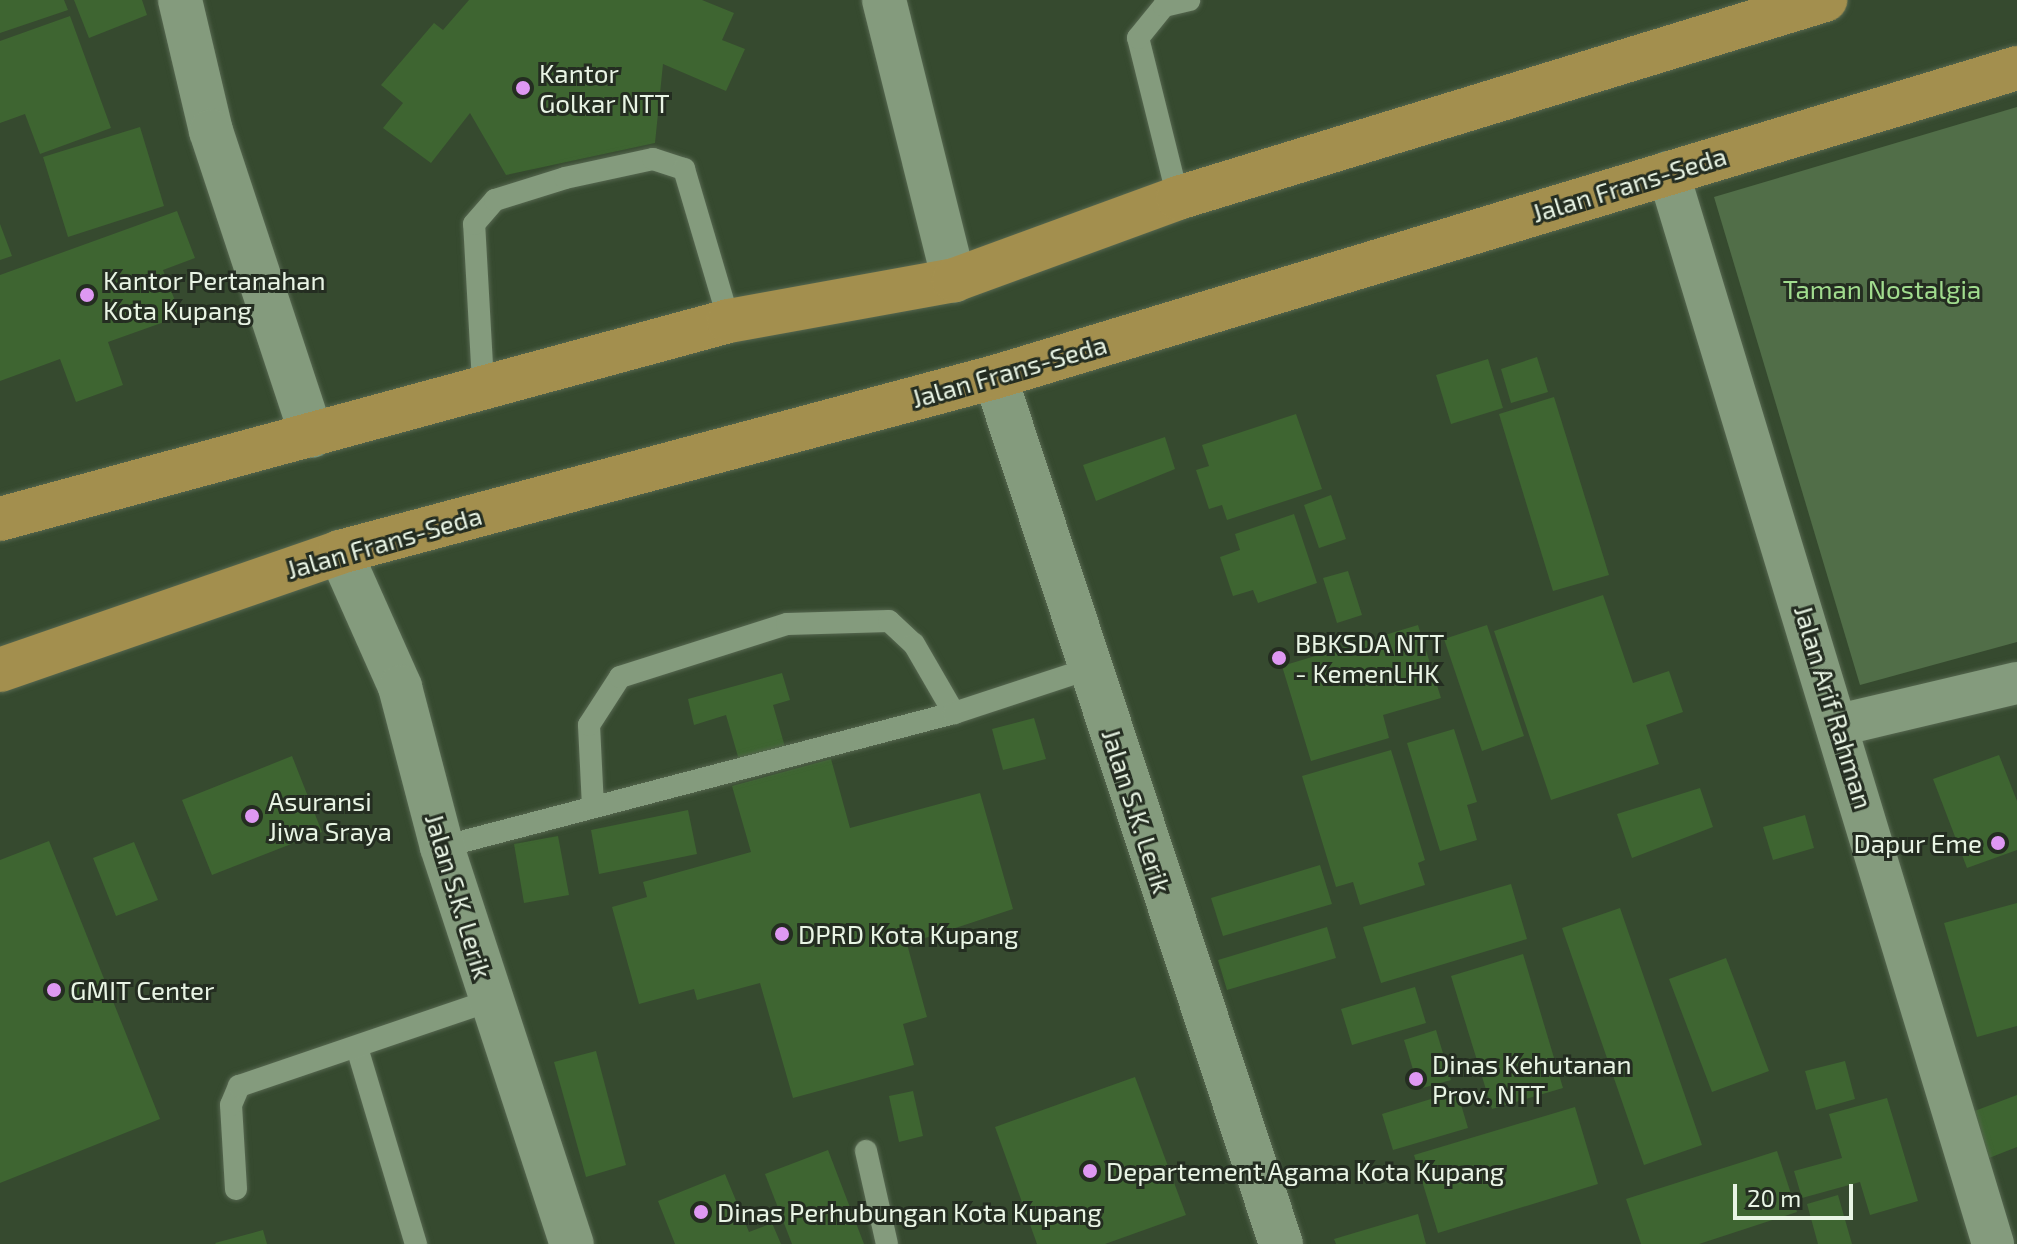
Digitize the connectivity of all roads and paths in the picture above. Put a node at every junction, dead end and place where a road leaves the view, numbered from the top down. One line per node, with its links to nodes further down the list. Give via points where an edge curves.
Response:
1 (180, 0): 12 (main road, via 216,146)
2 (884, 0): 8 (main road)
3 (1189, 0): 7 (lane, via 1164,6 1138,38)
4 (1825, 0): 7 (main road)
5 (2017, 68): 6 (main road, Jalan Frans-Seda)
6 (1668, 172): 10 (main road, Jalan Frans-Seda); 19 (street, Jalan Arif Rahman)
7 (1178, 198): 8 (main road)
8 (954, 280): 9 (main road)
9 (729, 321): 11 (main road); 11 (lane, via 684,169 653,159 565,178 495,200 474,224)
10 (995, 377): 14 (main road, Jalan Frans-Seda); 15 (main road, Jalan S.K. Lerik)
11 (483, 383): 12 (main road)
12 (312, 436): 13 (main road)
13 (0, 519)
14 (340, 552): 16 (main road, Jalan Frans-Seda); 21 (main road, Jalan S.K. Lerik, via 400,687)
15 (1091, 668): 18 (lane); 29 (main road, Jalan S.K. Lerik)
16 (0, 670)
17 (2017, 683): 19 (street)
18 (954, 713): 20 (lane); 20 (lane, via 914,644 889,621 787,624 620,677 589,725)
19 (1839, 725): 30 (street, Jalan Arif Rahman)
20 (593, 807): 21 (lane)
21 (442, 847): 22 (main road, Jalan S.K. Lerik)
22 (491, 1000): 23 (lane); 27 (main road, Jalan S.K. Lerik)
23 (358, 1051): 25 (lane, via 258,1074 239,1086 231,1105); 26 (lane)
24 (866, 1151): 28 (lane)
25 (236, 1189)
26 (416, 1244)
27 (572, 1244)
28 (887, 1244)
29 (1281, 1244)
30 (1993, 1244)

